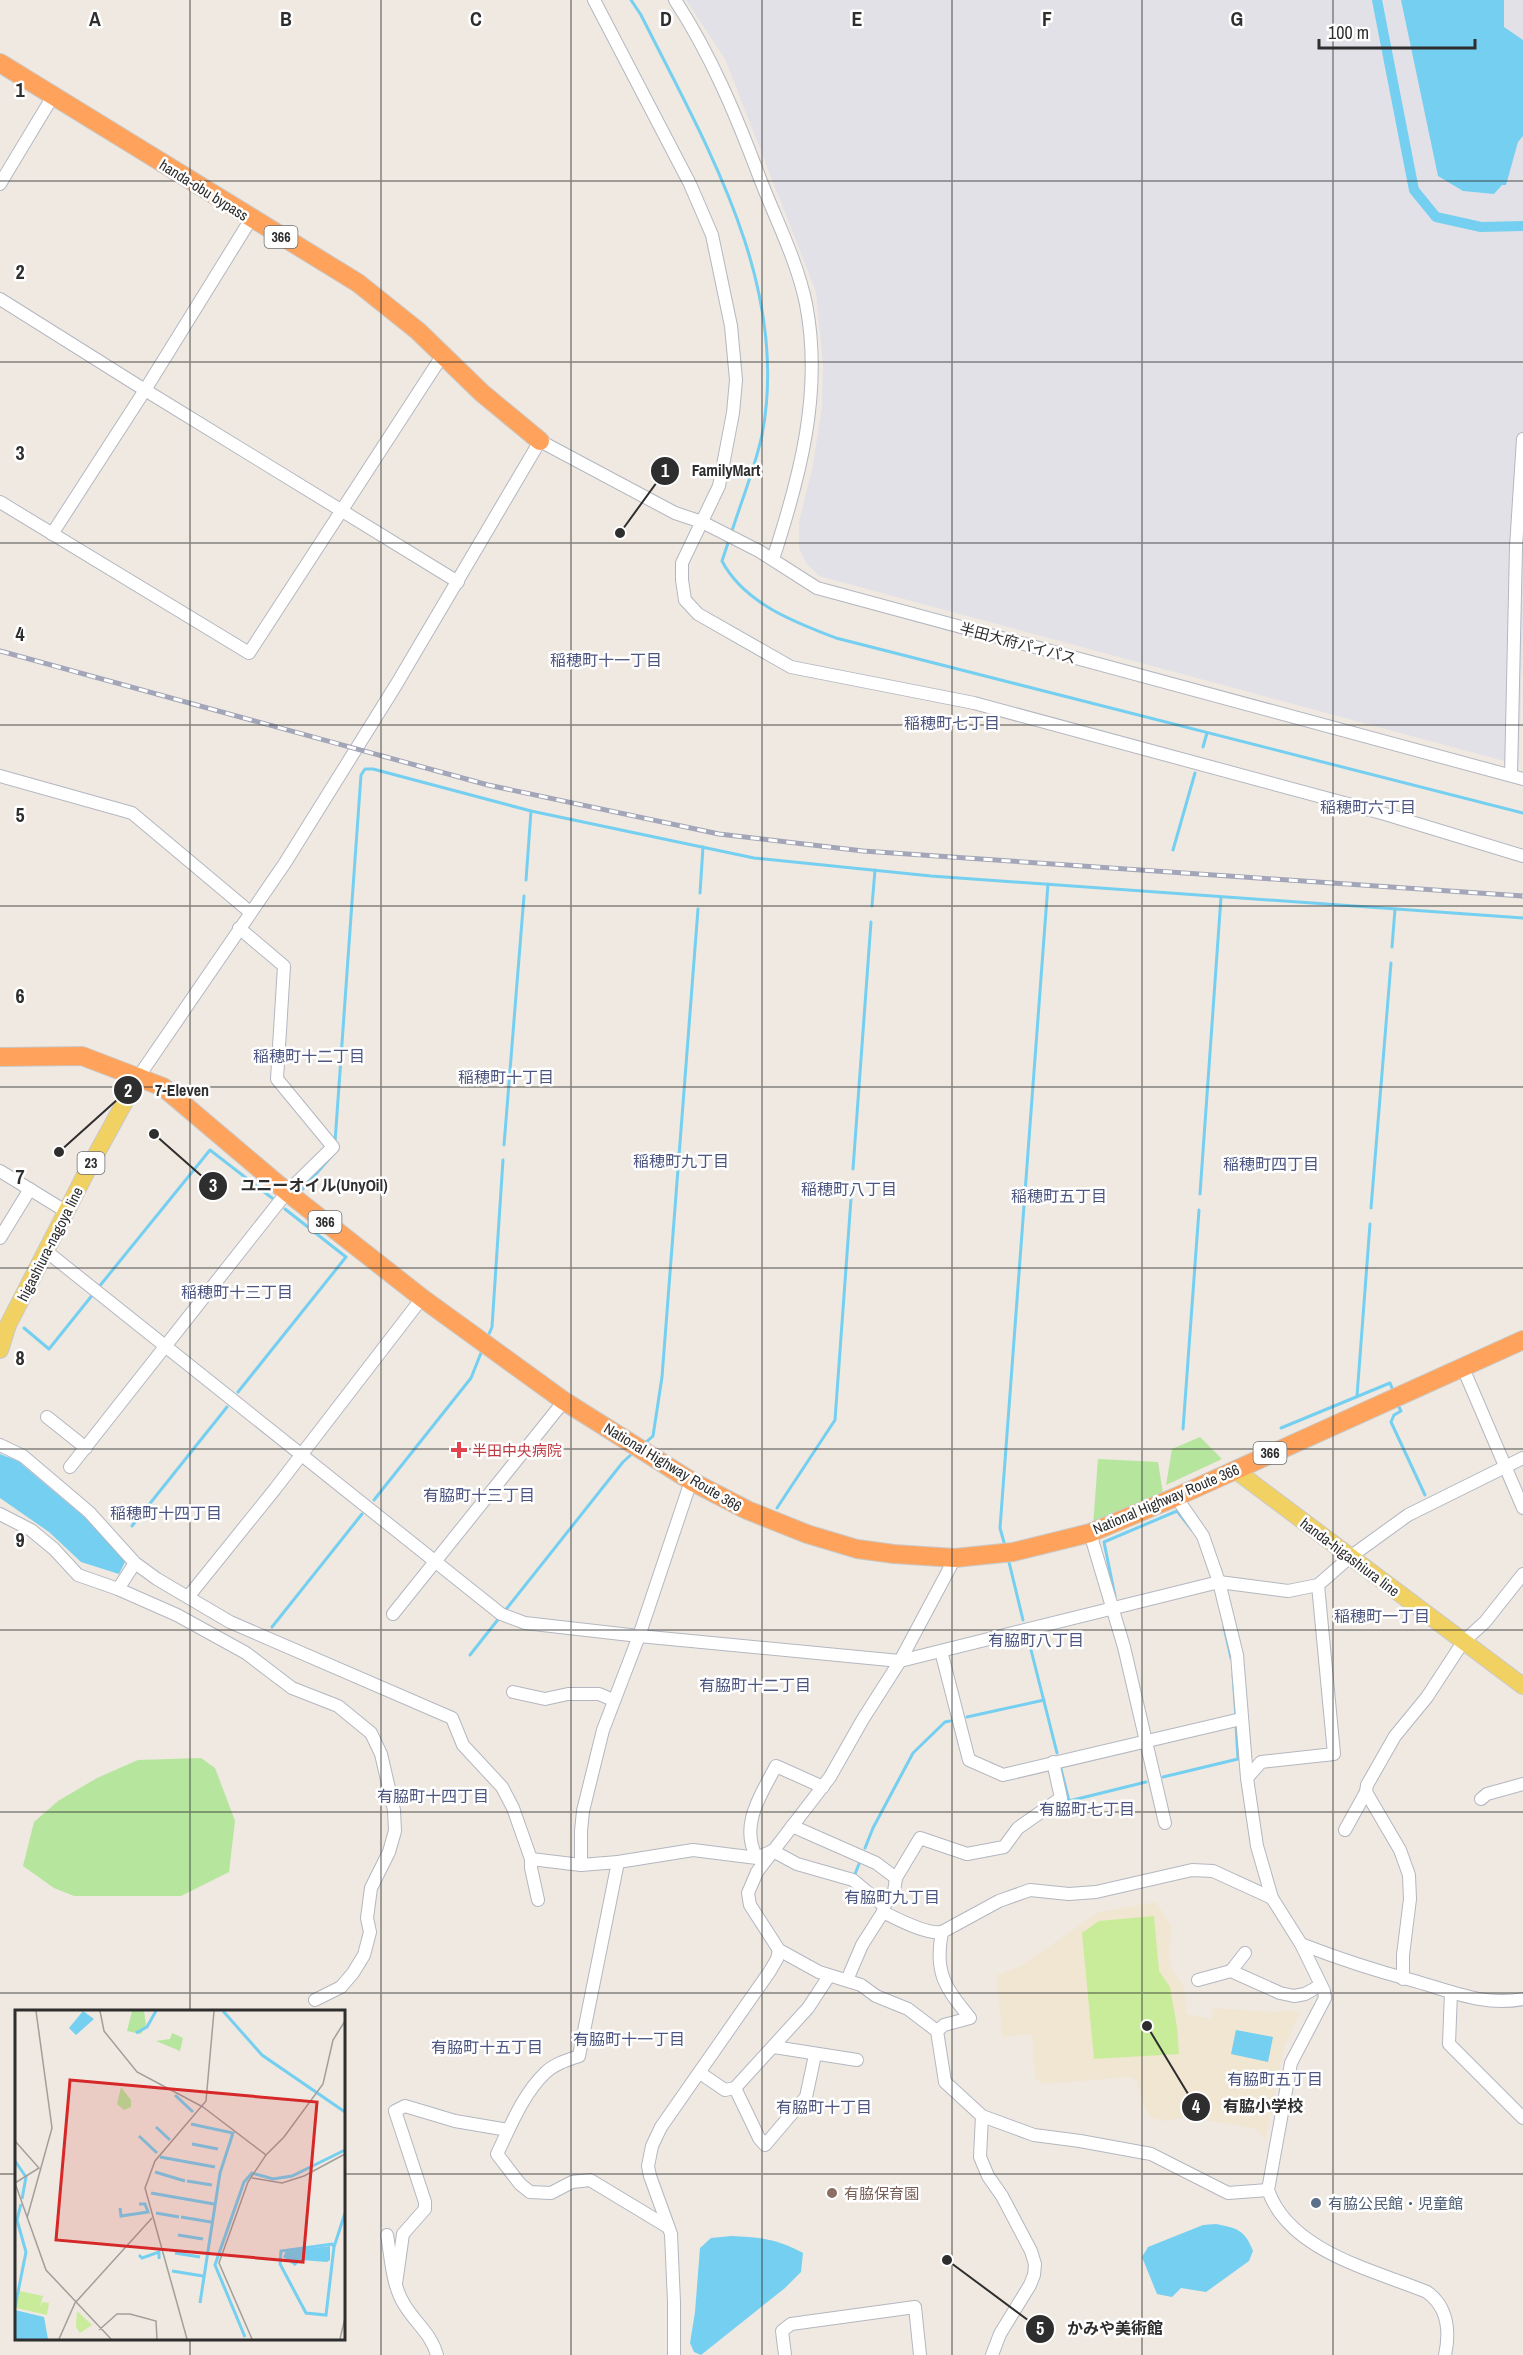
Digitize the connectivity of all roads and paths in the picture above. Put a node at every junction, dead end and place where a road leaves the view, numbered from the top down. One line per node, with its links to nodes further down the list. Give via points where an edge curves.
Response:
1 (594, 0): 14 (street, via 690,184 717,255 731,326 736,380 719,486)
2 (675, 0): 16 (street, via 712,63 806,304 811,356 806,439)
3 (0, 63): 4 (highway, handa-obu bypass / 366)
4 (53, 96): 5 (street); 6 (highway, handa-obu bypass / 366)
5 (0, 184)
6 (251, 219): 8 (highway, handa-obu bypass / 366, via 358,283 418,331); 9 (street)
7 (0, 299): 9 (street)
8 (442, 356): 11 (highway, handa-obu bypass / 366); 13 (street)
9 (145, 390): 13 (street); 15 (street)
10 (1523, 439): 19 (street, via 1516,547)
11 (540, 441): 14 (street, 半田大府パイパス, via 675,513); 17 (street)
12 (0, 502): 15 (street)
13 (341, 510): 15 (street, via 249,653); 17 (street)
14 (704, 523): 16 (street, 半田大府パイパス); 20 (street, via 682,563 685,600 698,614 791,667 974,703 1385,814)
15 (52, 534)
16 (773, 559): 19 (street, 半田大府パイパス, via 817,588)
17 (458, 582): 21 (street)
18 (0, 776): 21 (street, via 132,813)
19 (1517, 777)
20 (1523, 856)
21 (250, 912): 22 (street)
22 (239, 928): 24 (street); 27 (street, via 284,966 277,1079 333,1147)
23 (0, 1057): 24 (highway, National Highway Route 366 / 366, via 82,1056)
24 (139, 1076): 27 (highway, National Highway Route 366 / 366, via 163,1087); 28 (main road, higashiura-nagoya line / 23)
25 (0, 1171): 26 (street)
26 (30, 1189): 28 (street); 29 (street)
27 (287, 1192): 31 (highway, National Highway Route 366 / 366); 34 (street)
28 (67, 1212): 30 (main road, higashiura-nagoya line / 23)
29 (0, 1238)
30 (46, 1251): 32 (main road, higashiura-nagoya line / 23); 34 (street)
31 (422, 1298): 37 (highway, National Highway Route 366 / 366); 41 (street)
32 (4, 1323): 35 (main road, higashiura-nagoya line / 23)
33 (1523, 1340): 36 (highway, National Highway Route 366 / 366)
34 (166, 1346): 40 (street); 41 (street)
35 (0, 1350)
36 (1463, 1368): 43 (street); 45 (highway, National Highway Route 366 / 366)
37 (564, 1401): 46 (highway, National Highway Route 366 / 366); 53 (street)
38 (47, 1417): 40 (street)
39 (0, 1445): 54 (street, via 22,1456 89,1512)
40 (86, 1448): 44 (street)
41 (302, 1455): 53 (street); 59 (street)
42 (1523, 1458): 43 (street)
43 (1504, 1466): 48 (street); 51 (street, via 1408,1515)
44 (70, 1467)
45 (1235, 1470): 47 (highway, National Highway Route 366 / 366); 51 (main road, handa-higashiura line)
46 (691, 1481): 52 (highway, National Highway Route 366 / 366, via 747,1510 831,1542 894,1554); 62 (street)
47 (1176, 1497): 50 (highway, National Highway Route 366 / 366); 56 (street, via 1203,1536)
48 (1523, 1508)
49 (0, 1514): 58 (street, via 31,1530 78,1575)
50 (1090, 1533): 52 (highway, National Highway Route 366 / 366, via 1006,1553); 60 (street)
51 (1350, 1557): 57 (street); 63 (main road, handa-higashiura line)
52 (955, 1558): 65 (street)
53 (436, 1560): 61 (street); 62 (street, via 501,1614 525,1623)
54 (135, 1563): 58 (street); 59 (street)
55 (1523, 1574): 63 (street, via 1485,1622)
56 (1214, 1583): 57 (street, via 1288,1591); 60 (street); 69 (street, via 1237,1655)
57 (1318, 1585): 72 (street, via 1335,1754 1261,1762)
58 (118, 1589): 101 (street, via 177,1615 246,1653 292,1688 338,1706 371,1733 381,1754 395,1831 371,1888 367,1918 370,1932 364,1955 342,1987)
59 (188, 1597): 82 (street, via 279,1645 452,1718 463,1745 502,1788)
60 (1113, 1608): 64 (street); 70 (street)
61 (393, 1614)
62 (639, 1636): 65 (street); 68 (street)
63 (1463, 1641): 66 (main road, handa-higashiura line); 75 (street, via 1427,1697 1395,1736 1372,1773)
64 (941, 1651): 65 (street); 71 (street, via 969,1760 1003,1775)
65 (900, 1661): 74 (street)
66 (1523, 1686)
67 (513, 1692): 68 (street, via 545,1699 599,1694)
68 (613, 1700): 84 (street, via 583,1811)
69 (1237, 1720): 70 (street); 72 (street)
70 (1145, 1740): 71 (street); 77 (street)
71 (1053, 1762): 85 (street, via 1061,1798 1018,1828 1004,1847 967,1854 920,1838)
72 (1247, 1778): 86 (street, via 1257,1846)
73 (1523, 1784): 76 (street)
74 (823, 1787): 78 (street); 81 (street, via 776,1766 750,1818 752,1848)
75 (1366, 1792): 79 (street); 95 (street, via 1400,1850 1409,1875)
76 (1481, 1798)
77 (1165, 1823)
78 (792, 1826): 80 (street); 85 (street, via 876,1863)
79 (1346, 1830)
80 (773, 1851): 81 (street); 88 (street, via 797,1864 853,1880); 91 (street, via 757,1872 748,1899)
81 (757, 1858): 83 (street, via 693,1850)
82 (531, 1859): 84 (street); 87 (street)
83 (618, 1862): 84 (street); 110 (street, via 579,2056 545,2073)
84 (581, 1866)
85 (896, 1878): 88 (street, via 894,1892)
86 (1272, 1898): 89 (street, via 1213,1871 1192,1870 1096,1892 1030,1890 999,1901); 90 (street)
87 (538, 1900)
88 (883, 1909): 89 (street, via 925,1930); 96 (street, via 861,1945)
89 (942, 1932): 102 (street, via 938,1965 970,2018 944,2025)
90 (1301, 1944): 95 (street); 98 (street)
91 (779, 1950): 94 (street); 106 (street, via 771,1971)
92 (1245, 1953): 93 (street)
93 (1231, 1971): 97 (street); 98 (street, via 1280,1994 1305,1994)
94 (829, 1976): 96 (street); 103 (street, via 813,2002)
95 (1403, 1978): 99 (street)
96 (847, 1980): 102 (street, via 908,2009)
97 (1198, 1980)
98 (1321, 1985): 111 (street, via 1325,1998 1291,2062)
99 (1451, 1992): 100 (street, via 1491,2001); 109 (street, via 1449,2044)
100 (1523, 1999)
101 (315, 2000)
102 (937, 2031): 108 (street, via 945,2082)
103 (774, 2047): 104 (street); 107 (street)
104 (815, 2055): 105 (street); 107 (street, via 806,2097 765,2145)
105 (857, 2060)
106 (700, 2073): 107 (street, via 725,2090); 112 (street, via 661,2127 649,2156 650,2176)
107 (735, 2088)
108 (982, 2116): 111 (street, via 1041,2137 1151,2154 1228,2193); 115 (street, via 980,2157 1035,2264 1030,2285 1000,2334)
109 (1523, 2118)
110 (508, 2130): 112 (street, via 498,2154 525,2189 551,2193 573,2182 590,2180); 114 (street, via 455,2121 405,2106 395,2111 425,2202 425,2209 403,2234)
111 (1268, 2190): 120 (street, via 1280,2217 1305,2238 1330,2254 1434,2297 1447,2320)
112 (668, 2227): 117 (street, via 672,2246)
113 (387, 2235): 114 (street)
114 (396, 2284): 116 (street, via 402,2302 433,2340)
115 (993, 2354)
116 (437, 2355)
117 (674, 2355)
118 (785, 2355): 119 (street, via 782,2331 791,2324 915,2307)
119 (920, 2355)
120 (1446, 2355)

